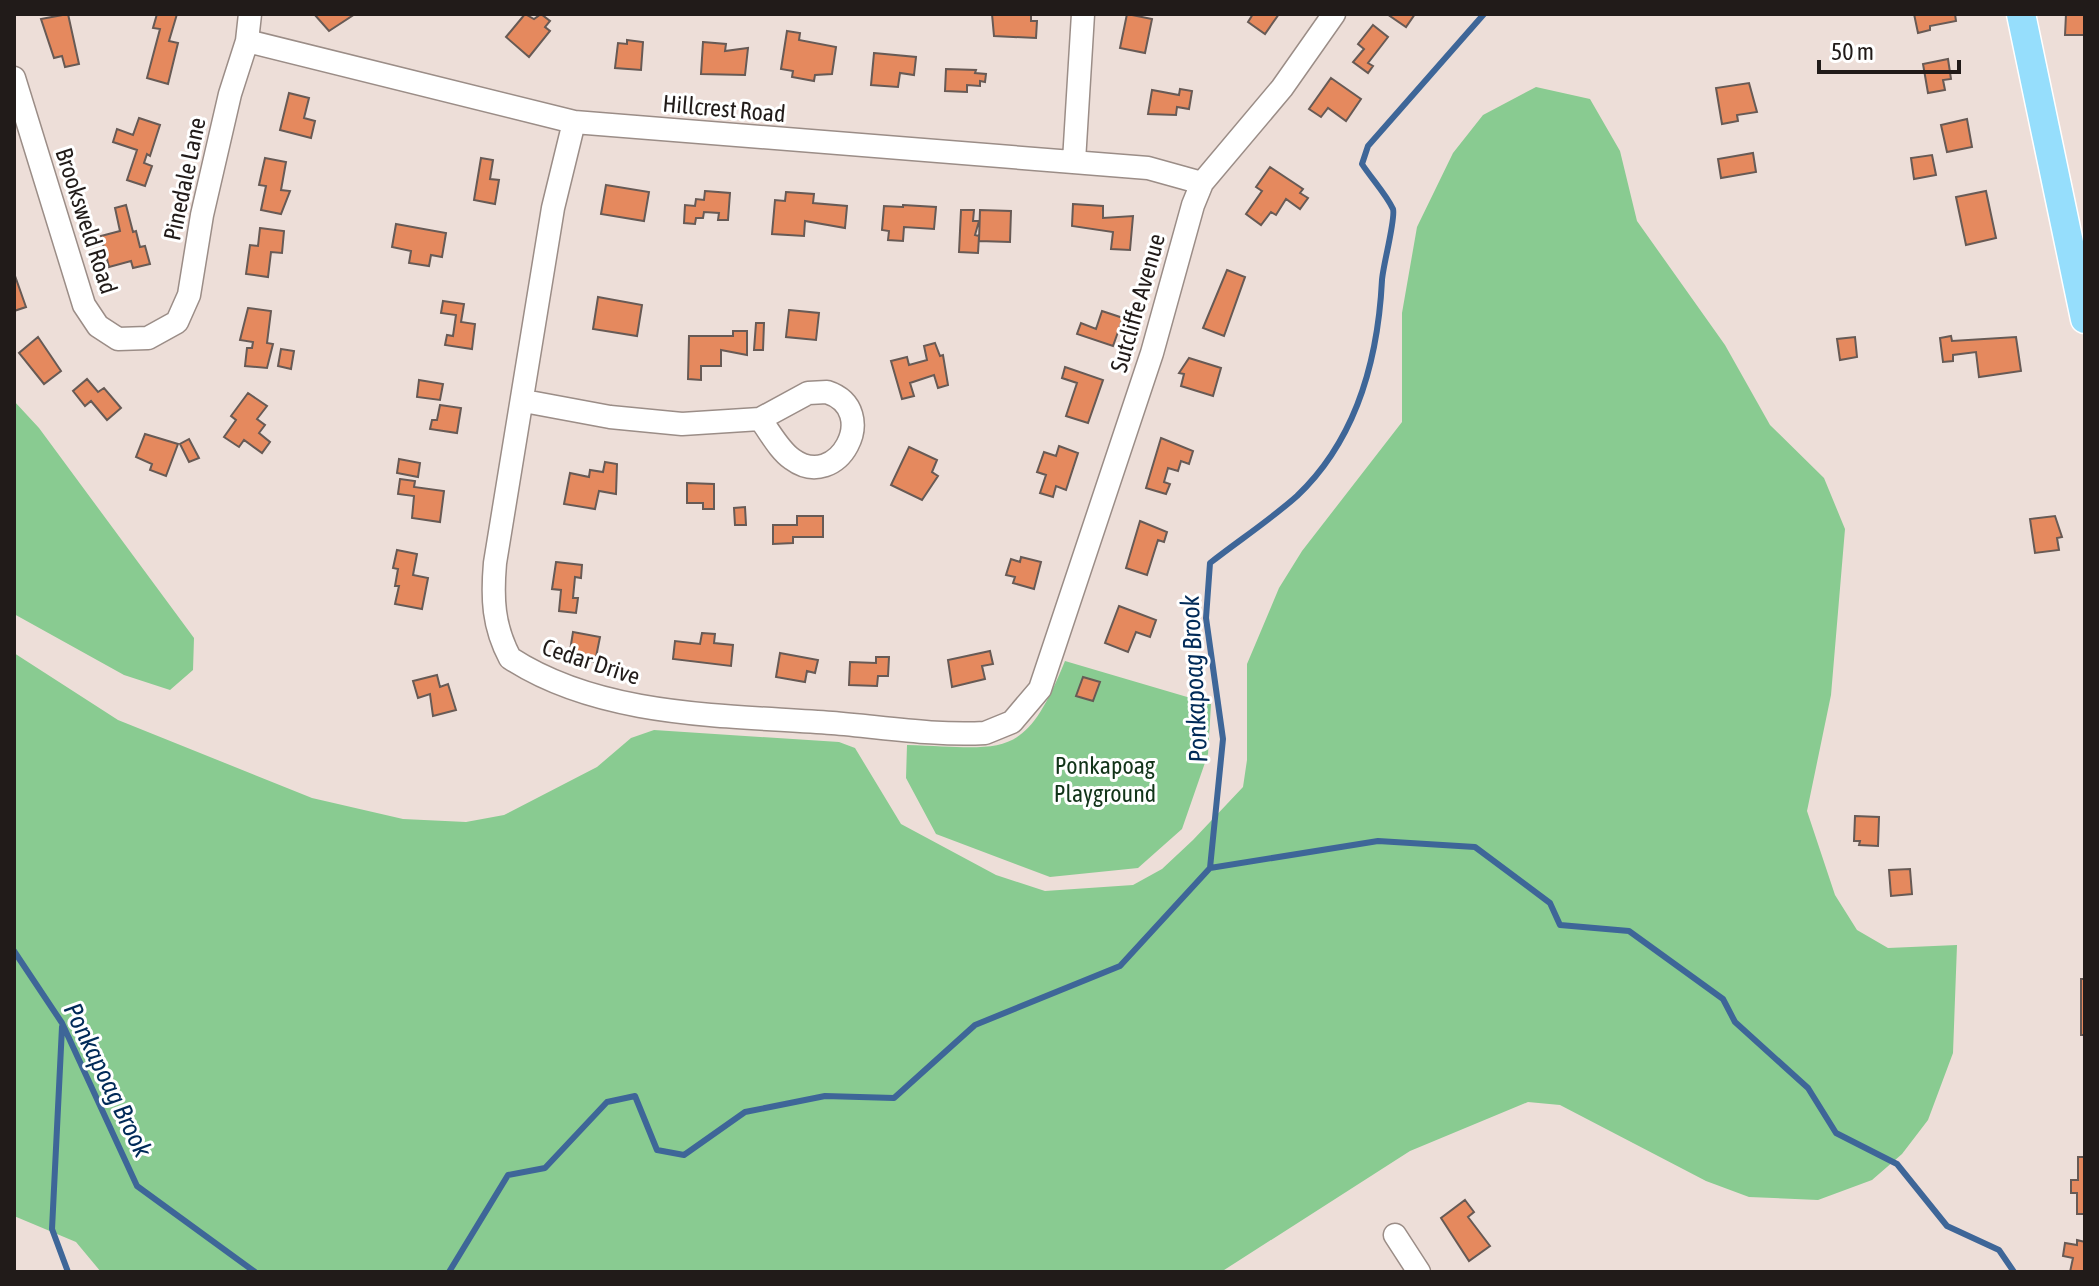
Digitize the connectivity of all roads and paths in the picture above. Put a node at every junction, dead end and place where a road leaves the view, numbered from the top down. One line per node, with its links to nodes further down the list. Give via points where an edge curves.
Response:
1 (250, 14): 5 (street, Pinedale Lane)
2 (1083, 14): 8 (street)
3 (1334, 14): 9 (street, Sutcliffe Avenue, via 1282,88)
4 (2021, 14): 10 (main road)
5 (247, 41): 7 (street, Hillcrest Road); 11 (street, Pinedale Lane, via 202,215 189,295 177,322)
6 (14, 78): 11 (street, Brooksweld Road, via 84,305 98,326 118,339)
7 (574, 122): 8 (street, Hillcrest Road); 12 (street, Cedar Drive, via 553,208)
8 (1074, 161): 9 (street, Hillcrest Road, via 1148,168)
9 (1202, 183): 14 (street, Sutcliffe Avenue)
10 (2085, 319)
11 (148, 338)
12 (524, 401): 13 (street, via 682,424); 14 (street, Cedar Drive, via 492,599 510,658 530,671 640,705 972,734 999,729 1023,712 1040,689)
13 (760, 419)
14 (1057, 641)
15 (1395, 1235): 16 (street)
16 (1419, 1272)

